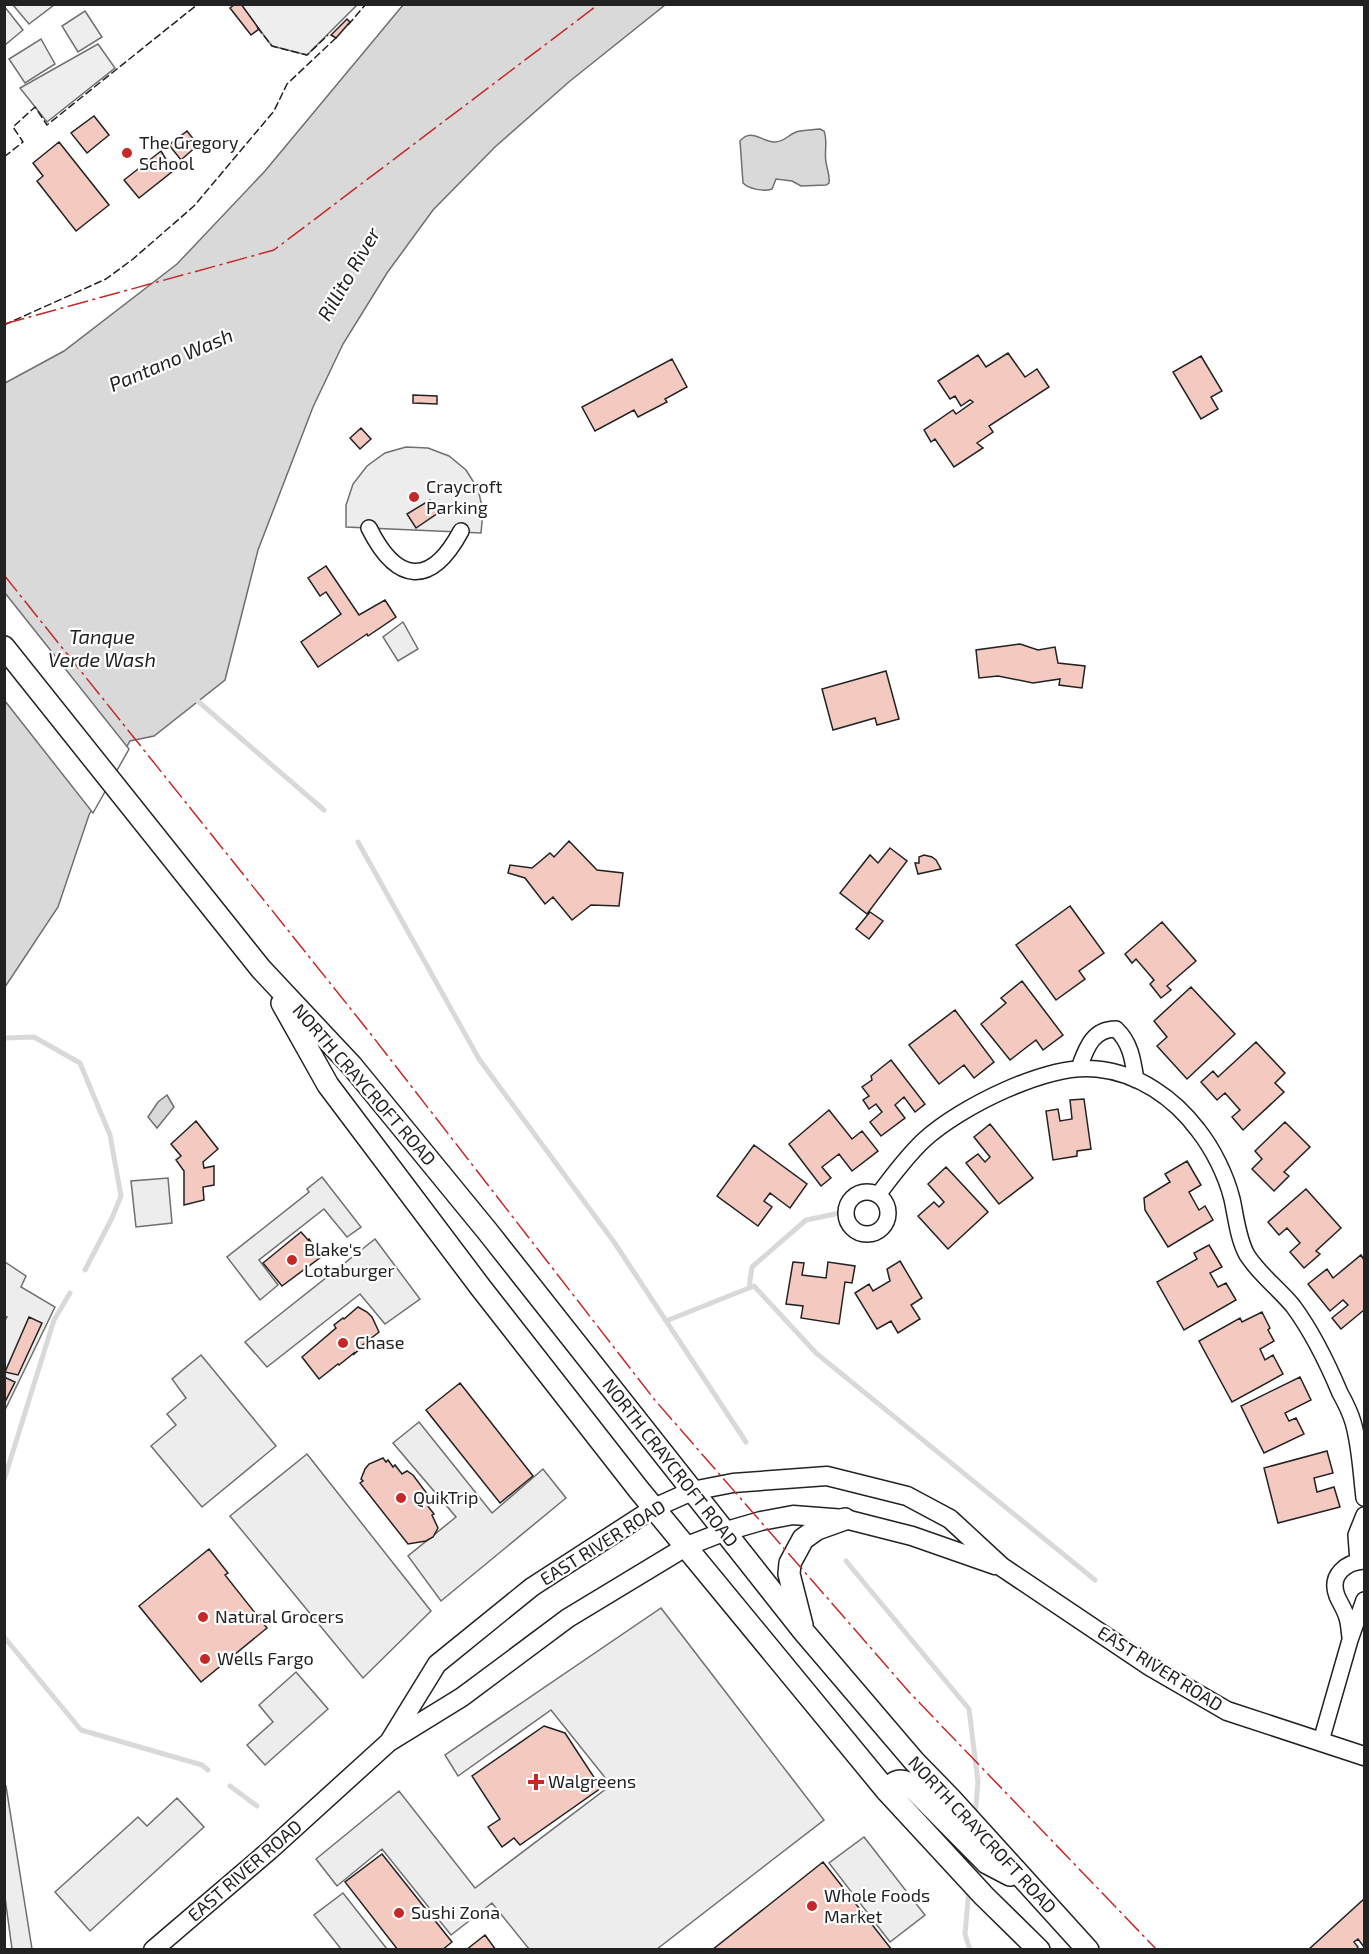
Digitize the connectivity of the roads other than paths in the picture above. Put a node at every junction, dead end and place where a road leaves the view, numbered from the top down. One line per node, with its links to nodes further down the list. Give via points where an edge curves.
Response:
1 (369, 528): 2 (street, via 378,545 401,568 415,573 428,571 441,561)
2 (461, 531)
3 (4, 646): 4 (main road, NORTH CRAYCROFT ROAD)
4 (261, 969): 9 (main road, NORTH CRAYCROFT ROAD, via 352,1066); 11 (main road, NORTH CRAYCROFT ROAD, via 328,1085)
5 (1079, 1068): 6 (street); 6 (street, via 1089,1043 1107,1029 1116,1029 1129,1046); 7 (street, via 1009,1088 968,1109 925,1139)
6 (1136, 1080): 8 (street, via 1179,1106 1214,1154 1231,1195 1247,1255 1315,1337 1353,1422)
7 (878, 1195)
8 (1359, 1427): 10 (street)
9 (692, 1491): 11 (street, EAST RIVER ROAD); 14 (main road, NORTH CRAYCROFT ROAD); 17 (street, EAST RIVER ROAD, via 826,1476 908,1496 950,1519)
10 (1365, 1498)
11 (654, 1508): 15 (main road, NORTH CRAYCROFT ROAD); 22 (street, EAST RIVER ROAD, via 532,1587 437,1664)
12 (1365, 1515): 16 (street, via 1356,1535)
13 (845, 1519): 14 (street, EAST RIVER ROAD, via 793,1515); 17 (street, EAST RIVER ROAD, via 912,1536); 19 (main road, via 817,1529 803,1539 790,1563 789,1574)
14 (723, 1532): 15 (street, EAST RIVER ROAD); 19 (main road, NORTH CRAYCROFT ROAD)
15 (687, 1546): 22 (street, EAST RIVER ROAD, via 568,1618 462,1697); 24 (main road, NORTH CRAYCROFT ROAD)
16 (1361, 1562): 20 (street, via 1343,1567 1335,1584 1348,1620)
17 (1002, 1567): 21 (street, EAST RIVER ROAD, via 1151,1667 1227,1711)
18 (1364, 1606): 20 (street)
19 (804, 1632): 25 (main road, NORTH CRAYCROFT ROAD, via 951,1799)
20 (1350, 1640): 21 (street)
21 (1321, 1741): 23 (street, EAST RIVER ROAD)
22 (389, 1742): 27 (street, EAST RIVER ROAD)
23 (1365, 1756)
24 (886, 1790): 25 (main road, via 896,1781 908,1783 950,1826); 26 (main road, NORTH CRAYCROFT ROAD)
25 (988, 1853): 28 (main road, NORTH CRAYCROFT ROAD, via 1024,1881)
26 (1039, 1949)
27 (153, 1950)
28 (1088, 1950)

